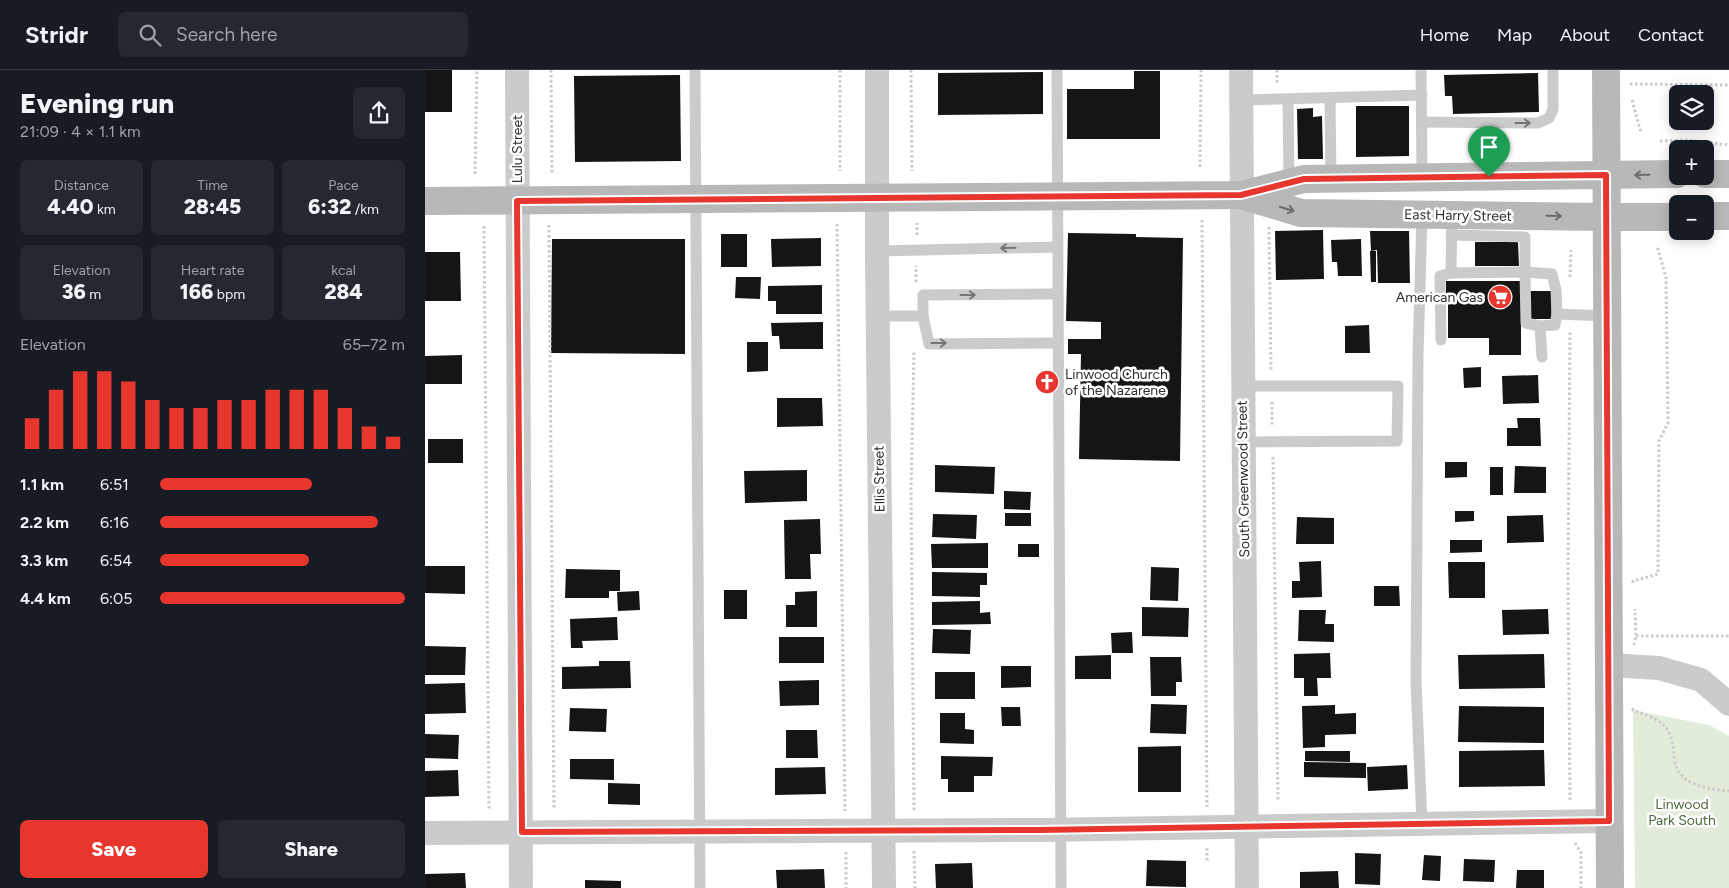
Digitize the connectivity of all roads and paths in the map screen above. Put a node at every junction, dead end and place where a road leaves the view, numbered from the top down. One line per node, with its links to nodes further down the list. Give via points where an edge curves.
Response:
1 (477, 70): 27 (path)
2 (517, 70): 40 (street, Lulu Street)
3 (551, 70): 26 (path)
4 (695, 70): 38 (lane)
5 (840, 70): 25 (path)
6 (877, 70): 37 (street, Ellis Street)
7 (911, 70): 24 (path)
8 (1057, 70): 36 (lane)
9 (1201, 70): 23 (path)
10 (1241, 70): 18 (street, South Greenwood Street)
11 (1421, 70): 15 (lane)
12 (1553, 70): 19 (lane, one-way to 12, via 1538,123 1549,118 1553,109)
13 (1620, 77): 14 (path); 20 (path); 31 (main road)
14 (1729, 85)
15 (1422, 95): 16 (lane); 19 (lane)
16 (1330, 98): 17 (lane); 32 (lane)
17 (1288, 99): 18 (lane); 34 (lane)
18 (1241, 100): 35 (street, South Greenwood Street)
19 (1422, 122): 33 (lane)
20 (1641, 133)
21 (1660, 141): 22 (path, via 1687,140)
22 (1729, 145)
23 (1200, 167)
24 (912, 170)
25 (840, 171)
26 (552, 173)
27 (475, 174)
28 (1669, 174): 31 (main road, East Harry Street, one-way to 31)
29 (1714, 174): 30 (main road)
30 (1729, 174)
31 (1606, 175): 33 (main road, East Harry Street); 45 (main road)
32 (1331, 178): 33 (main road, East Harry Street); 34 (main road, East Harry Street)
33 (1422, 178)
34 (1289, 183): 35 (main road, East Harry Street)
35 (1241, 195): 36 (main road, East Harry Street); 41 (main road, East Harry Street, one-way to 41, via 1301,213); 72 (street, South Greenwood Street)
36 (1057, 196): 37 (main road, East Harry Street); 55 (lane)
37 (877, 198): 38 (main road, East Harry Street); 58 (street, Ellis Street)
38 (696, 199): 40 (main road, East Harry Street); 96 (lane)
39 (425, 201): 40 (main road, East Harry Street)
40 (517, 201): 97 (street, Lulu Street)
41 (1422, 215): 51 (main road, East Harry Street); 89 (lane, via 1416,682)
42 (1669, 216): 45 (main road, East Harry Street)
43 (1714, 216): 44 (main road)
44 (1729, 216)
45 (1606, 217): 53 (main road, East Harry Street, one-way to 45); 67 (main road)
46 (1202, 220): 90 (path)
47 (1269, 222): 73 (path)
48 (917, 223): 56 (path)
49 (837, 224): 92 (path)
50 (549, 225): 86 (path)
51 (1452, 225): 53 (main road, East Harry Street); 60 (lane)
52 (484, 226): 85 (path)
53 (1525, 226): 59 (lane)
54 (1657, 246): 76 (path, via 1666,277 1668,423 1659,442 1658,574 1633,581)
55 (1057, 247): 56 (lane, one-way to 56); 62 (lane)
56 (916, 250): 58 (lane); 66 (path)
57 (1571, 250): 61 (path)
58 (877, 251): 65 (street, Ellis Street)
59 (1525, 272): 60 (lane); 63 (lane, via 1552,274); 68 (lane, via 1526,323)
60 (1451, 273): 69 (lane, via 1440,276)
61 (1571, 278)
62 (1057, 294): 66 (lane, one-way to 62, via 923,295); 70 (lane)
63 (1557, 314): 64 (lane); 68 (lane, via 1555,325)
64 (1570, 315): 67 (lane); 88 (path, via 1568,587)
65 (877, 316): 66 (lane); 93 (street, Ellis Street)
66 (919, 316): 70 (lane, one-way to 70, via 929,344); 94 (path, via 911,490)
67 (1607, 316): 80 (main road)
68 (1540, 326): 71 (lane)
69 (1441, 340)
70 (1058, 343): 95 (lane)
71 (1542, 357)
72 (1242, 386): 73 (lane); 74 (street, South Greenwood Street)
73 (1272, 386): 75 (path); 75 (lane, via 1398,386 1397,441)
74 (1243, 442): 75 (lane); 91 (street, South Greenwood Street)
75 (1273, 442): 84 (path)
76 (1634, 590)
77 (1634, 600): 78 (path)
78 (1636, 636): 79 (path); 80 (path)
79 (1729, 636)
80 (1619, 666): 82 (street, via 1659,668 1701,680); 87 (main road)
81 (1633, 701): 83 (path, via 1633,710 1659,721 1667,729 1674,744 1675,764 1683,777 1698,786)
82 (1729, 704)
83 (1729, 791)
84 (1278, 801)
85 (489, 810)
86 (554, 811)
87 (1609, 821): 88 (street); 108 (main road)
88 (1571, 822): 89 (street); 107 (path, via 1573,840 1581,853)
89 (1423, 824): 91 (street)
90 (1207, 827): 91 (street); 95 (street); 99 (path)
91 (1246, 827): 106 (street, South Greenwood Street)
92 (845, 830): 93 (street); 96 (street); 102 (path)
93 (883, 830): 94 (street); 103 (street, Ellis Street)
94 (914, 830): 95 (street); 104 (path)
95 (1061, 830): 105 (lane)
96 (699, 831): 97 (street); 101 (lane)
97 (522, 832): 98 (street); 100 (street, Lulu Street)
98 (425, 833)
99 (1207, 863)
100 (521, 888)
101 (700, 888)
102 (846, 888)
103 (884, 888)
104 (915, 888)
105 (1061, 888)
106 (1247, 888)
107 (1581, 888)
108 (1609, 888)

